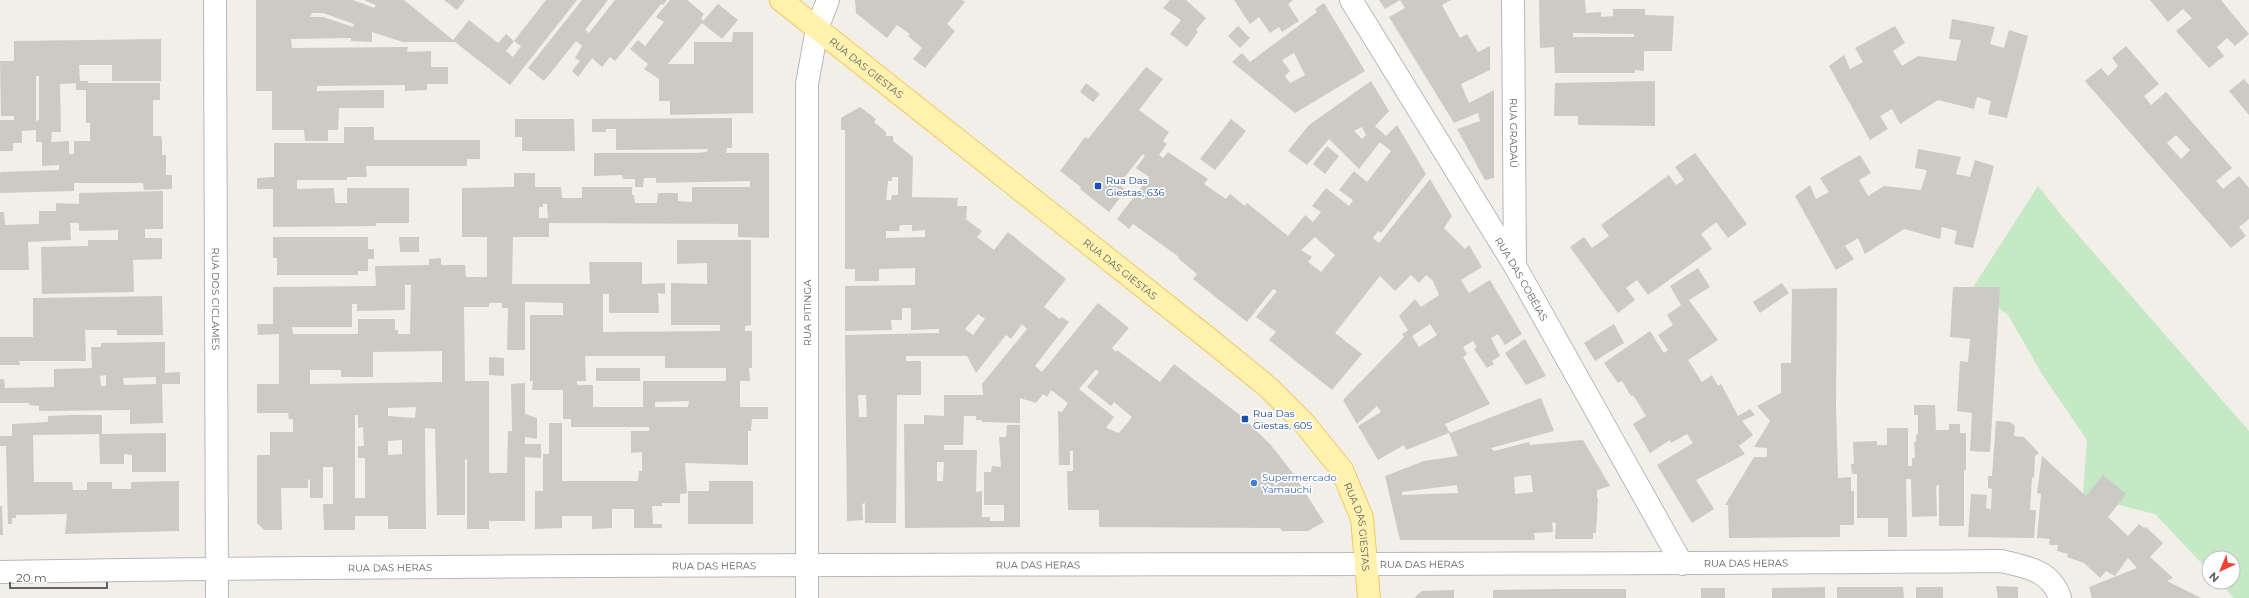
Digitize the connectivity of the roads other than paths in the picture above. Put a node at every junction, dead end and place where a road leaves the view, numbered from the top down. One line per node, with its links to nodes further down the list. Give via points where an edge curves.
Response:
1 (215, 0): 11 (street, RUA DOS CICLAMES)
2 (780, 0): 6 (main road, RUA DAS GIESTAS)
3 (828, 0): 6 (street, RUA PITINGA)
4 (1351, 0): 7 (street, RUA DAS COBÉIAS)
5 (1513, 0): 7 (street, RUA GRADAÚ)
6 (817, 28): 8 (main road, RUA DAS GIESTAS, via 1210,339 1274,393 1304,423 1342,470 1362,518); 10 (street, RUA PITINGA, via 807,84)
7 (1515, 266): 9 (street, RUA DAS COBÉIAS)
8 (1366, 564): 9 (street, RUA DAS HERAS); 10 (street, RUA DAS HERAS); 15 (main road, RUA DAS GIESTAS)
9 (1682, 564): 16 (street, RUA DAS HERAS, via 2000,561 2033,568 2056,585)
10 (807, 565): 11 (street, RUA DAS HERAS); 14 (street, RUA PITINGA)
11 (216, 568): 12 (street, RUA DAS HERAS); 13 (street, RUA DOS CICLAMES)
12 (0, 572)
13 (217, 598)
14 (807, 598)
15 (1369, 598)
16 (2060, 598)

